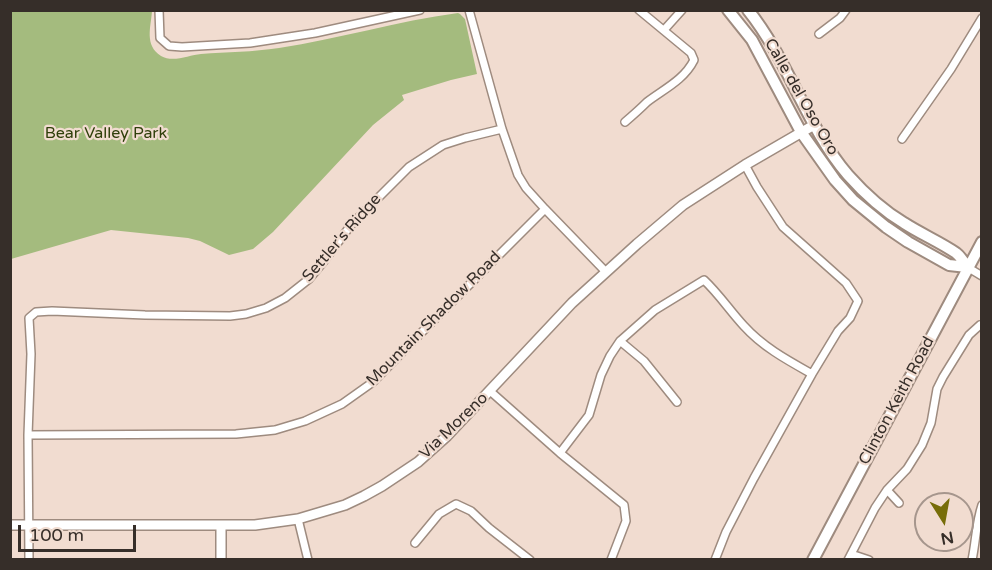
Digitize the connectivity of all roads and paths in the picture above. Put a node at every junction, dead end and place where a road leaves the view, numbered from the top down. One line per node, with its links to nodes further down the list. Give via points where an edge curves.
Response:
1 (159, 10): 2 (street, via 160,38 169,46 182,47 260,42)
2 (420, 10)
3 (469, 10): 14 (street)
4 (639, 10): 10 (street)
5 (682, 10): 10 (street)
6 (728, 10): 15 (main road, Calle del Oso Oro, via 752,40)
7 (748, 10): 13 (main road, Calle del Oso Oro, via 768,37)
8 (846, 10): 11 (street)
9 (981, 18): 16 (street)
10 (664, 30): 12 (street, via 694,60 679,79)
11 (819, 34)
12 (625, 122)
13 (814, 125): 15 (street, Via Moreno); 20 (main road, Calle del Oso Oro, via 862,190 902,222 958,254)
14 (502, 129): 18 (street, via 518,175); 28 (street, Settler's Ridge, via 443,145 409,166 351,225 309,279 266,308 230,316 36,312 29,318)
15 (801, 132): 17 (street, Via Moreno); 20 (main road, Calle del Oso Oro, via 835,180 886,227 949,265)
16 (902, 139)
17 (745, 165): 21 (street, Via Moreno, via 683,205); 25 (street, via 783,227 846,283 858,301)
18 (545, 209): 21 (street); 28 (street, Mountain Shadow Road, via 374,382 305,422 236,434)
19 (981, 242): 20 (main road, Clinton Keith Road)
20 (967, 267): 22 (street); 45 (main road, Clinton Keith Road)
21 (606, 272): 26 (street, Via Moreno)
22 (981, 276)
23 (980, 326): 30 (street, via 969,334 943,377 922,445)
24 (620, 341): 25 (street, via 655,310 704,280 745,327 777,355); 27 (street, via 644,361); 29 (street, via 601,375 589,415)
25 (812, 374): 44 (street, via 726,532)
26 (490, 391): 29 (street); 33 (street, Via Moreno, via 447,436 401,474 354,501)
27 (677, 402)
28 (28, 435): 35 (street)
29 (560, 453): 43 (street, via 624,505 626,521)
30 (887, 490): 31 (street); 38 (street)
31 (899, 503)
32 (981, 505): 47 (street)
33 (298, 519): 36 (street, Via Moreno); 41 (street)
34 (10, 525): 35 (street, Via Moreno)
35 (29, 525): 36 (street, Via Moreno); 39 (street)
36 (221, 526): 40 (street)
37 (415, 543): 42 (street, via 439,514 456,504 471,511)
38 (849, 557): 46 (street)
39 (29, 560)
40 (221, 560)
41 (308, 560)
42 (530, 560)
43 (611, 560)
44 (715, 560)
45 (813, 560)
46 (869, 560)
47 (972, 560)

